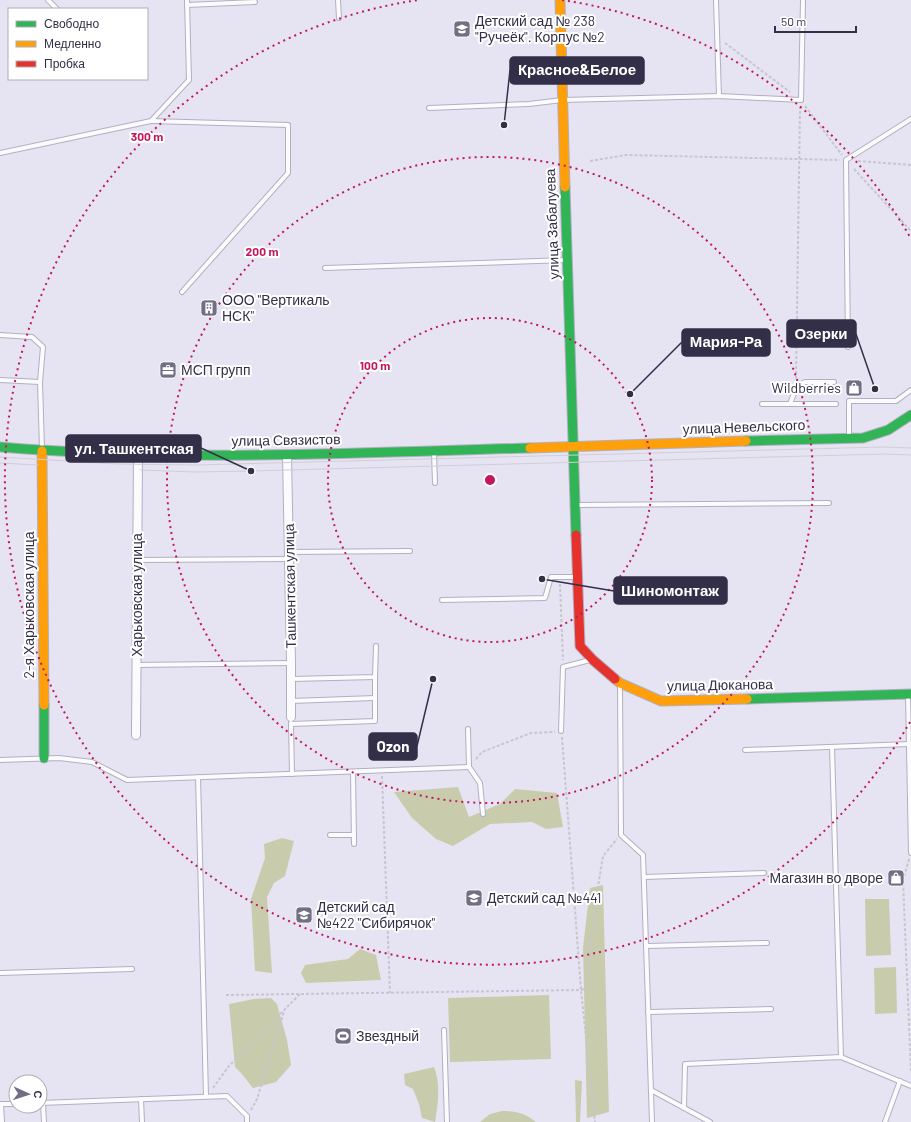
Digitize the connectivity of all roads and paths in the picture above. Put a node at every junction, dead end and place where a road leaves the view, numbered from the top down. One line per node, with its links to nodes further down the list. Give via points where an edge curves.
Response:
1 (48, 0): 8 (lane)
2 (338, 0): 9 (lane)
3 (560, 0): 12 (street, улица Забалуева)
4 (716, 0): 10 (lane)
5 (803, 0): 13 (lane)
6 (187, 2): 7 (lane); 16 (lane, via 189,80)
7 (255, 2)
8 (56, 8)
9 (339, 18)
10 (717, 37): 11 (lane); 13 (path)
11 (719, 96): 12 (lane); 13 (lane)
12 (562, 100): 14 (lane, via 529,104); 22 (street, улица Забалуева)
13 (801, 100): 18 (path); 19 (path)
14 (429, 108)
15 (911, 119): 19 (lane)
16 (151, 121): 17 (lane); 24 (lane, via 288,125 288,173)
17 (0, 153)
18 (799, 159): 20 (path, via 626,155); 30 (path)
19 (846, 160): 21 (path); 26 (lane)
20 (590, 161)
21 (911, 231)
22 (567, 260): 23 (lane); 37 (street, улица Забалуева)
23 (325, 268)
24 (182, 292)
25 (0, 334): 28 (lane, via 32,337 43,347)
26 (848, 346)
27 (0, 380): 28 (lane)
28 (40, 382): 39 (lane)
29 (834, 382): 30 (lane, via 805,382)
30 (796, 388): 33 (lane)
31 (911, 390): 36 (lane, via 896,401 849,401)
32 (762, 404): 33 (lane)
33 (790, 404): 34 (lane)
34 (836, 404)
35 (911, 415): 36 (street, улица Невельского, via 877,436)
36 (849, 438): 37 (street, улица Невельского)
37 (572, 446): 40 (street, улица Связистов); 45 (street, улица Дюканова)
38 (0, 447): 39 (street, улица Связистов)
39 (42, 451): 41 (street, улица Связистов); 70 (street, 2-я Харьковская улица)
40 (434, 451): 42 (street, улица Связистов); 43 (lane)
41 (138, 455): 42 (street, улица Связистов); 48 (street, Харьковская улица)
42 (287, 455): 47 (street, Ташкентская улица)
43 (435, 483)
44 (829, 504): 45 (lane)
45 (574, 505): 49 (street, улица Дюканова)
46 (410, 551): 47 (lane)
47 (289, 555): 48 (lane); 54 (street, Ташкентская улица)
48 (137, 560): 55 (street, Харьковская улица)
49 (577, 576): 50 (lane); 53 (street, улица Дюканова, via 580,646)
50 (560, 577): 51 (lane, via 551,577 545,598); 56 (path)
51 (442, 600)
52 (376, 646): 57 (lane)
53 (593, 660): 56 (lane); 59 (street, улица Дюканова)
54 (291, 663): 55 (lane); 58 (street, Ташкентская улица)
55 (136, 665): 66 (street, Харьковская улица)
56 (563, 667): 65 (lane)
57 (375, 677): 58 (lane); 61 (lane)
58 (291, 679): 62 (street, Ташкентская улица)
59 (620, 684): 60 (street, улица Дюканова, via 661,701); 80 (lane)
60 (909, 694): 67 (lane)
61 (375, 698): 62 (lane); 63 (lane, via 375,722)
62 (291, 701): 63 (street, Ташкентская улица)
63 (291, 720): 75 (lane)
64 (468, 729): 72 (lane)
65 (561, 731): 72 (path, via 531,733 482,752); 89 (path)
66 (136, 735)
67 (909, 744): 68 (lane); 82 (lane)
68 (832, 747): 69 (lane); 97 (lane)
69 (745, 750)
70 (44, 758): 71 (lane); 76 (lane, via 92,762 127,780)
71 (0, 760)
72 (469, 767): 73 (lane); 77 (lane, via 480,783)
73 (381, 771): 74 (lane); 90 (path)
74 (353, 772): 75 (lane); 79 (lane)
75 (292, 774): 76 (lane)
76 (198, 777): 102 (lane)
77 (483, 814)
78 (330, 835): 79 (lane)
79 (354, 835): 81 (lane)
80 (621, 835): 84 (lane, via 643,855); 89 (path, via 603,856 586,988)
81 (354, 844)
82 (911, 853): 98 (path, via 903,881)
83 (764, 874): 84 (lane)
84 (644, 877): 86 (lane)
85 (767, 943): 86 (lane)
86 (646, 946): 95 (lane)
87 (132, 969): 88 (lane)
88 (0, 973)
89 (581, 990): 90 (path); 112 (path)
90 (390, 993): 91 (path)
91 (300, 994): 92 (path); 94 (path)
92 (226, 995)
93 (771, 1009): 95 (lane)
94 (284, 1010): 102 (path, via 229,1066); 107 (path, via 256,1099)
95 (648, 1012): 101 (lane)
96 (444, 1030): 111 (lane)
97 (841, 1057): 99 (lane); 106 (lane, via 685,1064)
98 (911, 1072)
99 (900, 1081): 100 (lane); 115 (lane)
100 (911, 1086)
101 (651, 1090): 106 (lane); 113 (lane)
102 (206, 1096): 103 (lane); 107 (lane, via 227,1096)
103 (141, 1099): 104 (lane); 109 (lane)
104 (48, 1103)
105 (1, 1104): 108 (lane)
106 (684, 1108): 114 (lane)
107 (247, 1116): 110 (lane)
108 (2, 1122)
109 (142, 1122)
110 (247, 1122)
111 (447, 1122)
112 (595, 1122)
113 (652, 1122)
114 (710, 1122)
115 (885, 1122)

